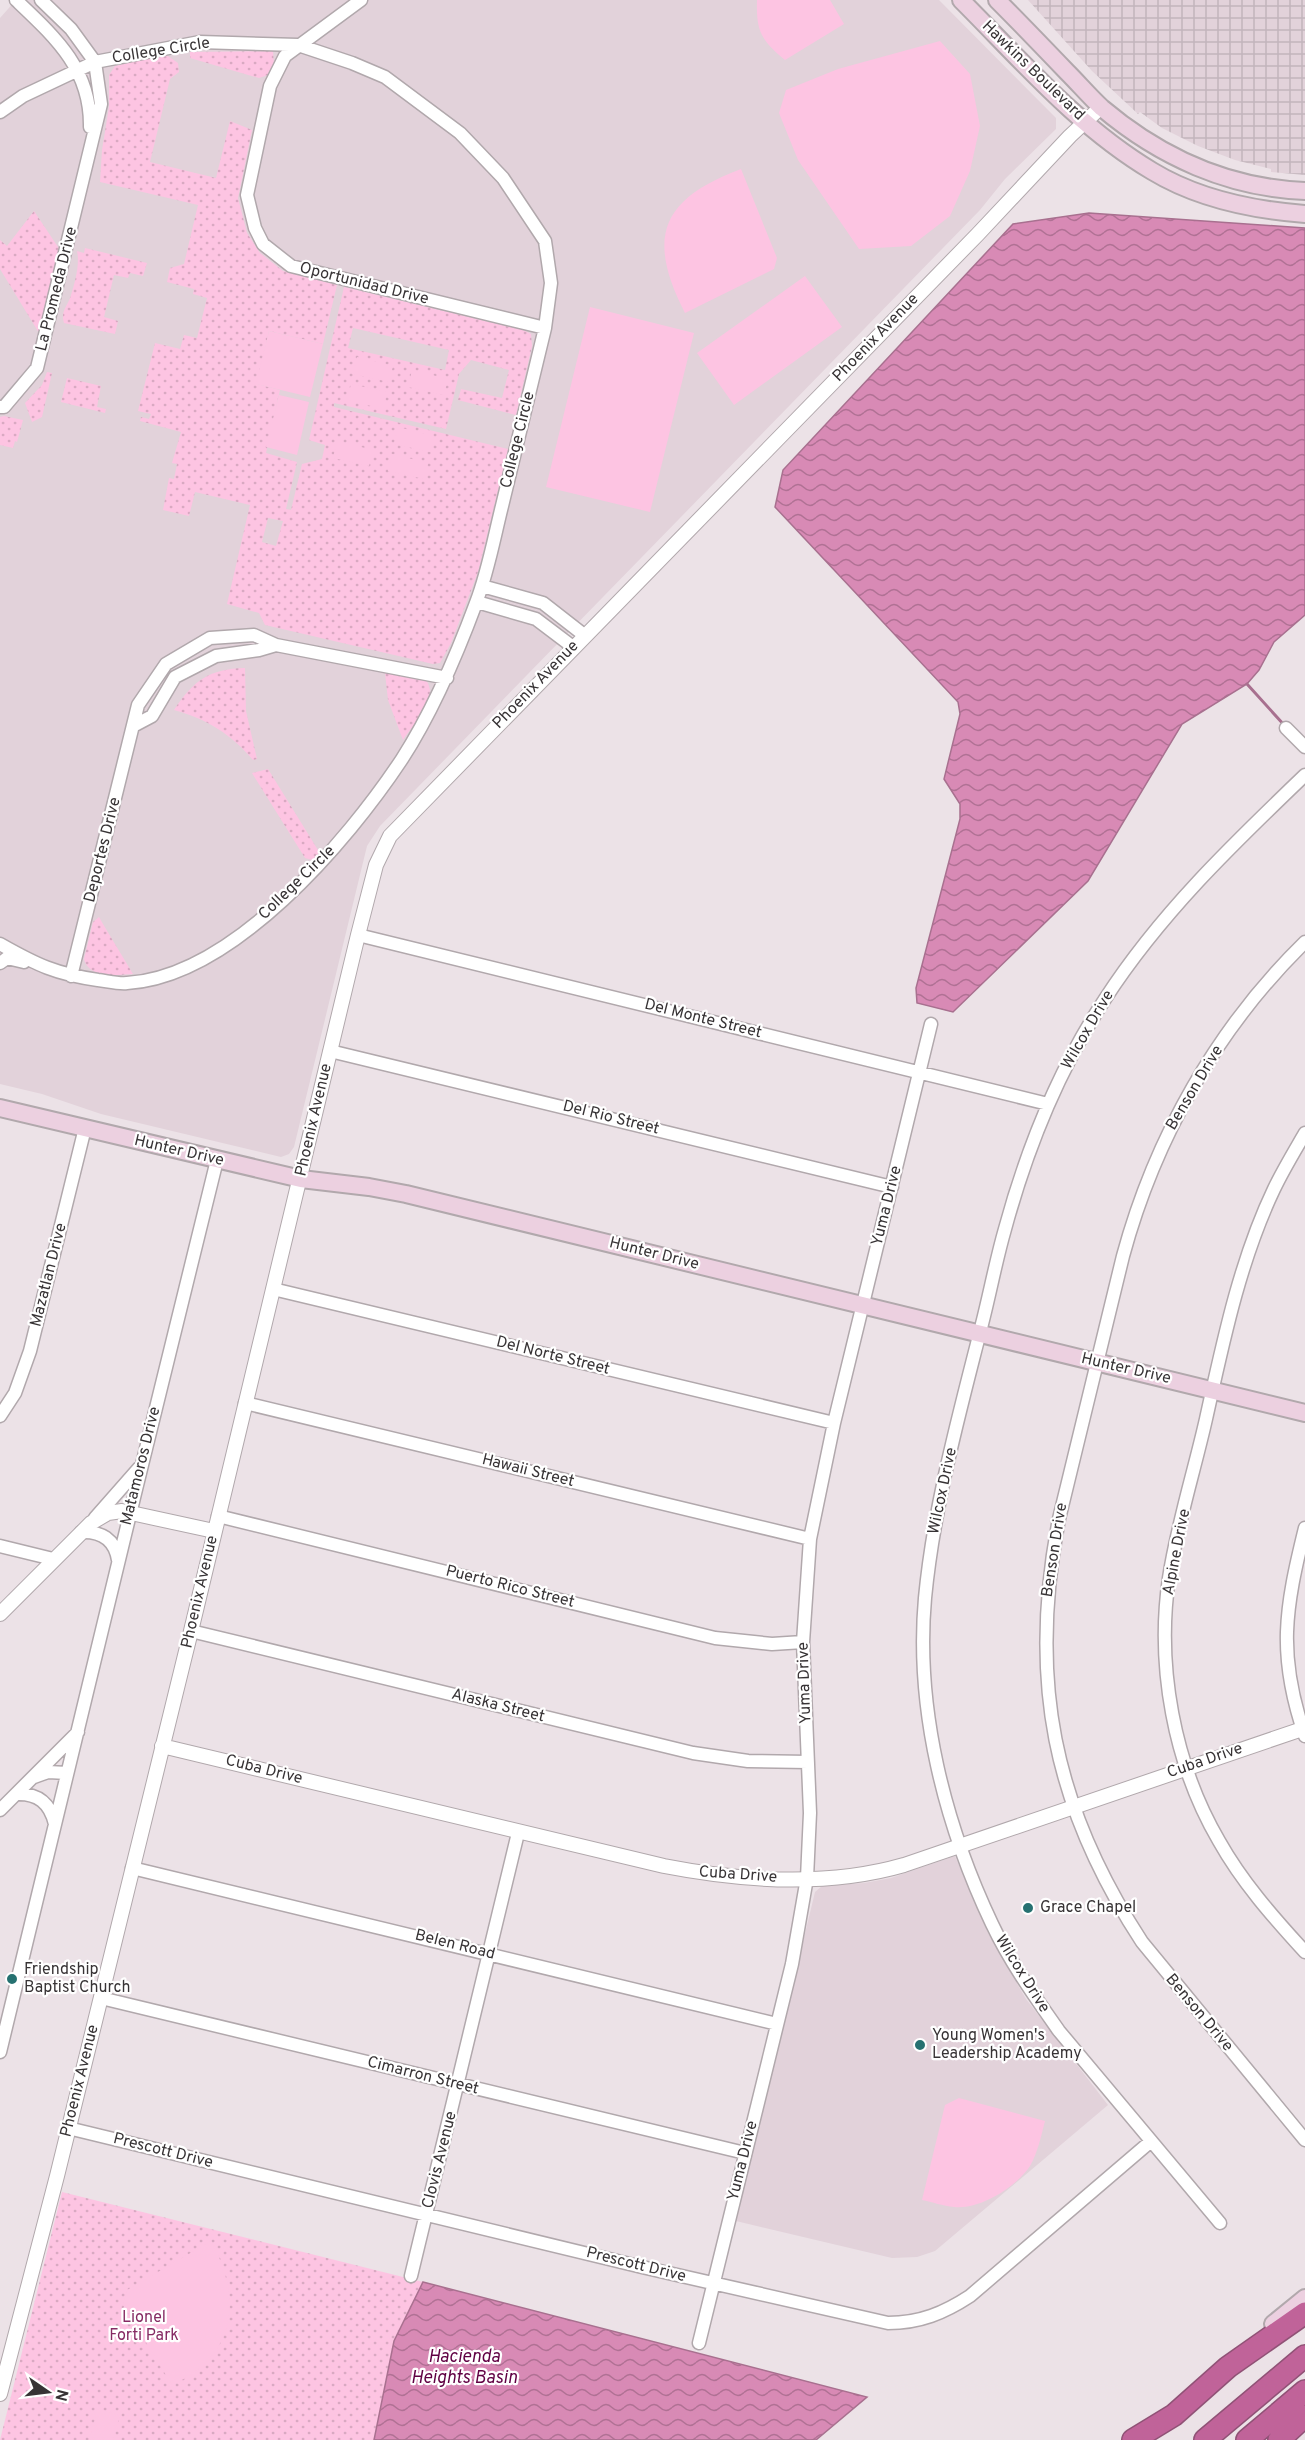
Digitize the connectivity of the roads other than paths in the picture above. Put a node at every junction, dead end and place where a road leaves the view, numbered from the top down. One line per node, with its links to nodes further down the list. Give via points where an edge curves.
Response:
1 (16, 0): 6 (street)
2 (41, 0): 8 (street, via 71,29)
3 (361, 0): 7 (street, Oportunidad Drive)
4 (961, 0): 13 (main road, Hawkins Boulevard)
5 (997, 0): 11 (main road, Hawkins Boulevard)
6 (58, 39): 9 (street); 10 (street, via 62,55)
7 (298, 45): 8 (street, College Circle, via 200,42); 17 (street, College Circle, via 385,77 460,133 503,178 545,241 550,283); 17 (street, Oportunidad Drive, via 285,56 270,86 247,195 263,244 291,266)
8 (95, 62): 9 (street, College Circle); 14 (street, via 101,104)
9 (77, 69): 10 (street, College Circle); 14 (street, via 90,112)
10 (55, 80): 12 (street, College Circle)
11 (1101, 107): 13 (street, Phoenix Avenue); 15 (main road, Hawkins Boulevard, via 1160,149 1220,177)
12 (0, 112)
13 (1085, 122): 16 (main road, Hawkins Boulevard, via 1152,171 1188,189 1260,210); 21 (street, Phoenix Avenue)
14 (89, 155): 18 (street, La Promeda Drive, via 38,368)
15 (1305, 191)
16 (1305, 214)
17 (545, 328): 19 (street, College Circle)
18 (0, 407)
19 (482, 586): 20 (street, College Circle); 21 (street, via 543,603)
20 (477, 602): 23 (street, via 536,619); 24 (street, College Circle)
21 (585, 635): 23 (street, Phoenix Avenue)
22 (276, 645): 24 (street, Deportes Drive); 25 (street, Deportes Drive, via 216,656 175,677 152,716); 25 (street, Deportes Drive, via 254,635 210,638 166,664 138,705)
23 (573, 647): 29 (street, Phoenix Avenue, via 390,836 376,865)
24 (447, 678): 34 (street, College Circle, via 402,758 347,832 296,886 246,930 198,963 173,974 126,983)
25 (135, 724): 34 (street, Deportes Drive)
26 (1286, 728): 27 (street)
27 (1305, 747)
28 (1305, 775): 38 (street, Wilcox Drive, via 1225,852 1150,935 1088,1027)
29 (358, 935): 36 (street, Phoenix Avenue); 37 (street, Del Monte Street)
30 (1305, 942): 48 (street, Benson Drive, via 1241,1015 1194,1084 1168,1132 1132,1220)
31 (0, 944): 33 (street, College Circle)
32 (0, 963): 33 (street, via 7,958)
33 (38, 966): 34 (street, College Circle)
34 (71, 976)
35 (932, 1023): 37 (street, Yuma Drive)
36 (330, 1051): 43 (street, Phoenix Avenue); 44 (street, Del Rio Street)
37 (919, 1072): 38 (street, Del Monte Street); 44 (street, Yuma Drive)
38 (1048, 1104): 47 (street, Wilcox Drive, via 1012,1204)
39 (0, 1108): 40 (main road, Hunter Drive)
40 (85, 1128): 42 (main road, Hunter Drive); 52 (street, Mazatlan Drive, via 30,1351 15,1393)
41 (1305, 1133): 49 (street, Alpine Drive, via 1274,1189 1244,1268)
42 (217, 1160): 43 (main road, Hunter Drive); 54 (street, Matamoros Drive)
43 (301, 1179): 45 (street, Phoenix Avenue); 46 (main road, Hunter Drive, via 406,1194)
44 (892, 1186): 46 (street, Yuma Drive)
45 (273, 1289): 50 (street, Phoenix Avenue); 53 (street, Del Norte Street)
46 (863, 1305): 47 (main road, Hunter Drive); 53 (street, Yuma Drive)
47 (980, 1333): 48 (main road, Hunter Drive); 79 (street, Wilcox Drive, via 935,1522 925,1602 927,1695 933,1741)
48 (1097, 1362): 49 (main road, Hunter Drive); 75 (street, Benson Drive, via 1059,1519 1046,1602 1047,1692)
49 (1212, 1390): 51 (main road, Hunter Drive); 71 (street, Alpine Drive, via 1171,1567 1165,1619 1171,1707)
50 (245, 1403): 56 (street, Phoenix Avenue); 60 (street, Hawaii Street)
51 (1305, 1413)
52 (0, 1416)
53 (834, 1423): 60 (street, Yuma Drive)
54 (142, 1465): 55 (street, Matamoros Drive); 57 (street)
55 (129, 1512): 57 (street, via 108,1513); 59 (street); 63 (street, Matamoros Drive)
56 (218, 1516): 59 (street, Phoenix Avenue); 66 (street, Puerto Rico Street, via 715,1638 772,1644)
57 (86, 1528): 62 (street); 63 (street, via 108,1539 117,1551)
58 (1305, 1528): 68 (street, via 1286,1623 1289,1679)
59 (214, 1531): 65 (street, Phoenix Avenue)
60 (810, 1539): 66 (street, Yuma Drive)
61 (0, 1546): 62 (street)
62 (53, 1559): 64 (street)
63 (118, 1565): 67 (street, Matamoros Drive)
64 (0, 1614)
65 (191, 1631): 69 (street, Phoenix Avenue); 70 (street, Alaska Street, via 693,1753 748,1761)
66 (803, 1642): 70 (street, Yuma Drive)
67 (79, 1731): 72 (street, Matamoros Drive); 73 (street)
68 (1304, 1731): 71 (street, Cuba Drive)
69 (162, 1746): 78 (street, Cuba Drive); 80 (street, Phoenix Avenue)
70 (808, 1762): 81 (street, Yuma Drive)
71 (1187, 1767): 75 (street, Cuba Drive); 82 (street, Alpine Drive, via 1223,1848 1260,1901)
72 (67, 1773): 73 (street, via 48,1772); 77 (street, Matamoros Drive)
73 (29, 1779): 74 (street)
74 (16, 1794): 76 (street); 77 (street, via 44,1801)
75 (1073, 1807): 79 (street, Cuba Drive); 89 (street, Benson Drive, via 1090,1854 1142,1942)
76 (0, 1810)
77 (55, 1824): 86 (street, Matamoros Drive)
78 (518, 1833): 81 (street, Cuba Drive, via 710,1875); 83 (street, Clovis Avenue)
79 (960, 1847): 81 (street, Cuba Drive, via 885,1870); 90 (street, Wilcox Drive, via 992,1926 1035,1999)
80 (132, 1868): 83 (street, Belen Road); 84 (street, Phoenix Avenue)
81 (807, 1878): 85 (street, Yuma Drive)
82 (1305, 1952)
83 (490, 1953): 85 (street, Belen Road); 87 (street, Clovis Avenue)
84 (100, 1998): 87 (street, Cimarron Street); 88 (street, Phoenix Avenue)
85 (777, 2024): 91 (street, Yuma Drive)
86 (0, 2052)
87 (458, 2085): 91 (street, Cimarron Street); 92 (street, Clovis Avenue)
88 (68, 2128): 92 (street, Prescott Drive); 100 (street, Phoenix Avenue)
89 (1305, 2140)
90 (1150, 2142): 93 (street, Wilcox Drive); 95 (street, Prescott Drive, via 970,2296 923,2320 872,2322)
91 (745, 2153): 95 (street, Yuma Drive)
92 (427, 2214): 94 (street, Clovis Avenue); 95 (street, Prescott Drive)
93 (1220, 2223)
94 (411, 2276)
95 (713, 2284): 98 (street, Yuma Drive)
96 (1305, 2298): 103 (main road)
97 (1305, 2313): 103 (highway, via 1228,2367 1174,2415)
98 (699, 2343)
99 (1305, 2356): 104 (highway)
100 (0, 2391)
101 (1305, 2391): 105 (highway)
102 (1305, 2416): 106 (highway)
103 (1132, 2440)
104 (1205, 2440)
105 (1247, 2440)
106 (1279, 2440)

